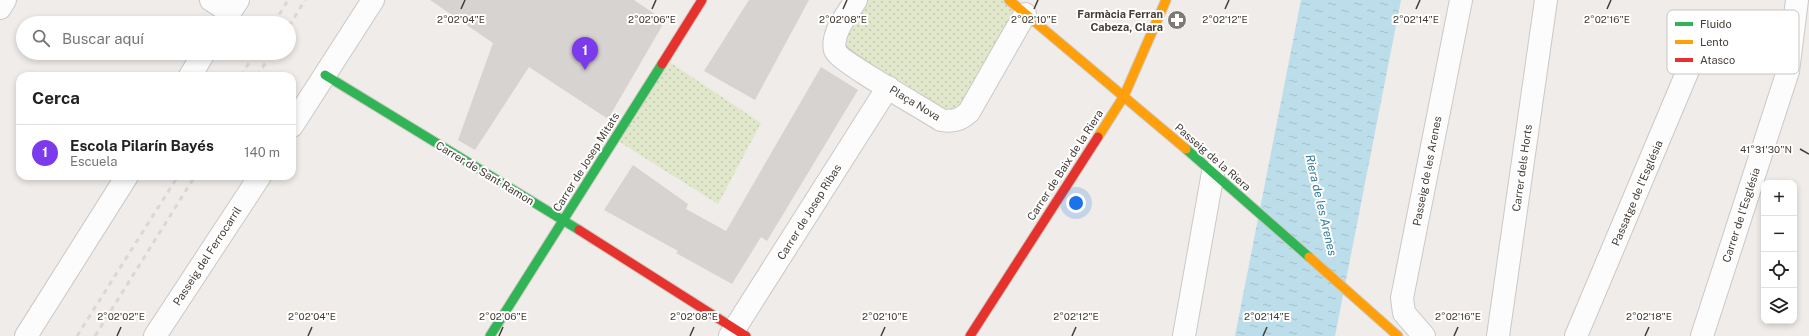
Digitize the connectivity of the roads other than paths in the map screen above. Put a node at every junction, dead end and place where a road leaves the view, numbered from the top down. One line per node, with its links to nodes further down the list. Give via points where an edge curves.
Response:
1 (5, 0): 11 (street)
2 (210, 0): 13 (street)
3 (373, 0): 18 (street)
4 (702, 0): 25 (street, Carrer de Josep Mitats)
5 (856, 0): 19 (street, Plaça Nova, via 839,30 835,51 851,65)
6 (1166, 0): 20 (street, Carrer de Baix de la Riera)
7 (1461, 0): 33 (street, Passeig de les Arenes, via 1402,298 1404,313)
8 (1546, 0): 34 (street, Carrer dels Horts)
9 (1797, 0): 12 (street, Carrer de l'Església)
10 (1017, 7): 19 (street, Plaça Nova, via 977,99 962,118 952,122 941,120); 20 (street, Passeig de la Riera)
11 (0, 8)
12 (1796, 10)
13 (230, 12)
14 (200, 60): 15 (street)
15 (192, 72)
16 (1686, 74): 35 (street, Passatge de l'Església)
17 (1787, 74): 36 (street, Carrer de l'Església)
18 (325, 75): 21 (street); 25 (street, Carrer de Sant Ramon)
19 (888, 87): 26 (street, Carrer de Josep Ribas)
20 (1124, 96): 22 (street, Passeig de la Riera); 30 (street, Carrer de Baix de la Riera)
21 (296, 120)
22 (1213, 172): 31 (street); 32 (street, Passeig de la Riera)
23 (124, 180): 27 (street)
24 (257, 180): 28 (street, Passeig del Ferrocarril)
25 (564, 221): 26 (street, Carrer de Sant Ramon); 29 (street, Carrer de Josep Mitats)
26 (737, 334)
27 (26, 336)
28 (155, 336)
29 (490, 336)
30 (970, 336)
31 (1184, 336)
32 (1398, 336)
33 (1424, 336)
34 (1498, 336)
35 (1576, 336)
36 (1702, 336)

